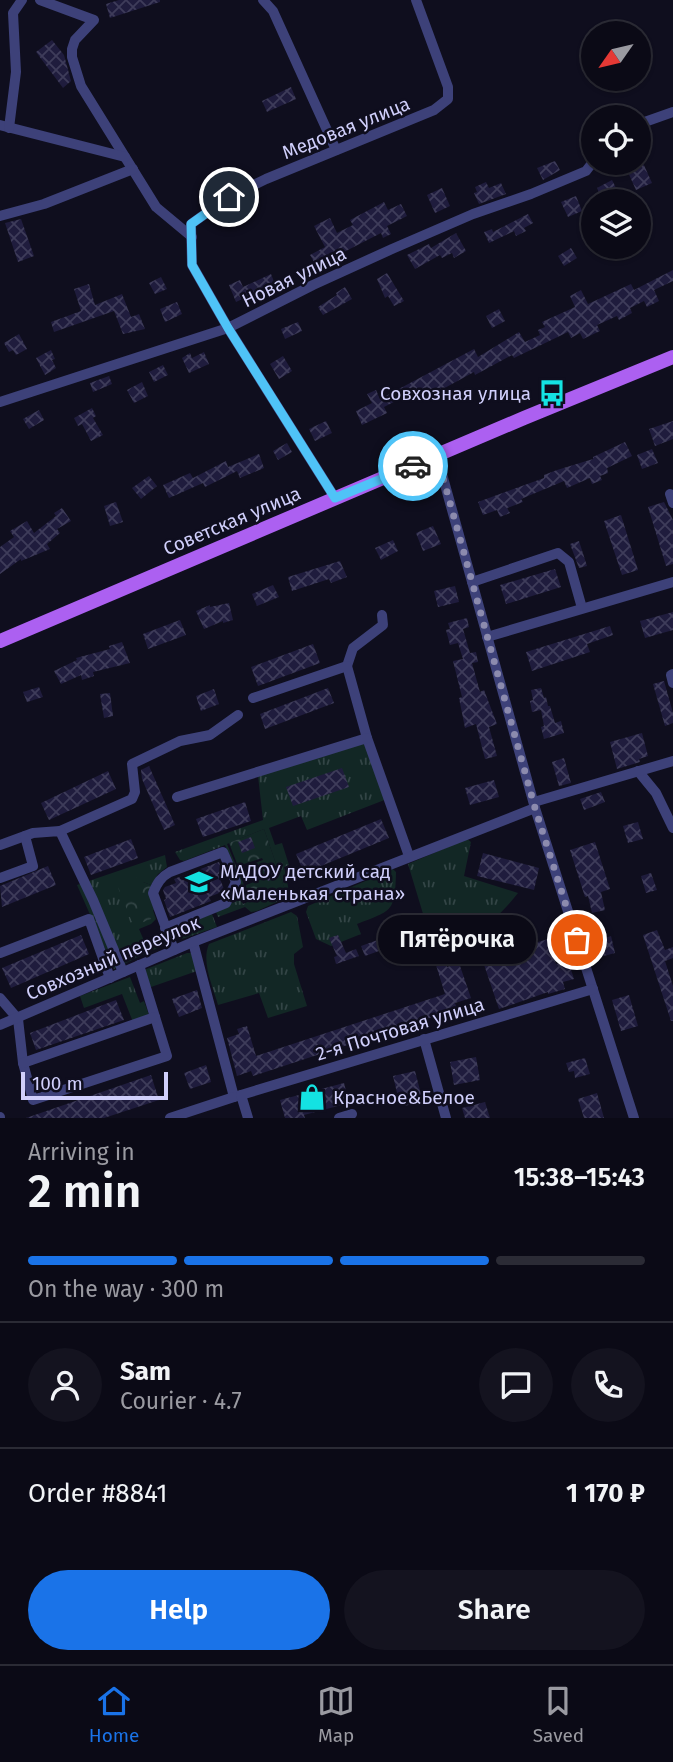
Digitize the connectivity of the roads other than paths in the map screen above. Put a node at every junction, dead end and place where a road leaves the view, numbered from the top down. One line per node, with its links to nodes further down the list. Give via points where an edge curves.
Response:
1 (22, 0): 7 (street, via 13,13 16,72)
2 (40, 0): 9 (street, via 94,20 75,40 72,57 81,86)
3 (263, 0): 8 (street)
4 (416, 0): 8 (street, Медовая улица, via 448,99 422,116)
5 (673, 112): 6 (street)
6 (651, 120)
7 (5, 127): 9 (street)
8 (336, 150): 13 (street, Медовая улица, via 229,197 191,224)
9 (125, 157): 10 (street)
10 (133, 169): 12 (street); 13 (street, via 156,207)
11 (581, 173): 14 (street, Новая улица, via 392,249)
12 (0, 216)
13 (191, 237): 14 (street, via 192,265)
14 (228, 328): 16 (street, Новая улица); 18 (street)
15 (673, 357): 17 (main road, Советская улица)
16 (0, 402)
17 (437, 456): 18 (main road, Советская улица); 19 (street)
18 (335, 498): 24 (main road, Советская улица)
19 (472, 582): 21 (street, via 558,553 569,562); 23 (street)
20 (673, 582): 21 (street)
21 (582, 608): 23 (street)
22 (382, 615): 25 (street, via 383,625 353,648)
23 (487, 637): 34 (street)
24 (0, 641)
25 (347, 666): 28 (street); 30 (street)
26 (673, 674): 27 (street)
27 (673, 682)
28 (253, 698)
29 (239, 715): 36 (street, via 210,735 180,741 132,764 132,799)
30 (366, 738): 33 (street); 39 (street)
31 (673, 761): 32 (street, Совхозный переулок)
32 (638, 771): 34 (street, Совхозный переулок); 35 (street, via 656,793)
33 (177, 797)
34 (535, 805): 39 (street, Совхозный переулок); 48 (street)
35 (673, 828)
36 (60, 831): 37 (street); 46 (street)
37 (25, 836): 38 (street); 40 (street, via 33,866)
38 (0, 845)
39 (409, 856): 42 (street, Совхозный переулок)
40 (0, 878)
41 (165, 928): 41 (street, via 153,893 158,881 223,852 236,882 226,903); 43 (street)
42 (193, 942): 43 (street, Совхозный переулок); 55 (street)
43 (174, 950): 45 (street, Совхозный переулок)
44 (0, 953): 47 (street, via 89,919)
45 (139, 965): 46 (street, Совхозный переулок); 50 (street)
46 (123, 972): 47 (street, Совхозный переулок)
47 (110, 978): 51 (street, Совхозный переулок)
48 (593, 989): 53 (street, 2-я Почтовая улица); 61 (street)
49 (0, 998): 51 (street)
50 (155, 1017): 54 (street); 54 (street, via 167,1056 33,1100)
51 (18, 1019): 52 (street, Совхозный переулок); 54 (street)
52 (0, 1025)
53 (424, 1040): 55 (street, 2-я Почтовая улица); 60 (street)
54 (23, 1063)
55 (238, 1096): 57 (street, 2-я Почтовая улица); 58 (street)
56 (352, 1115): 59 (street)
57 (170, 1118)
58 (248, 1118)
59 (339, 1118)
60 (446, 1118)
61 (634, 1118)

